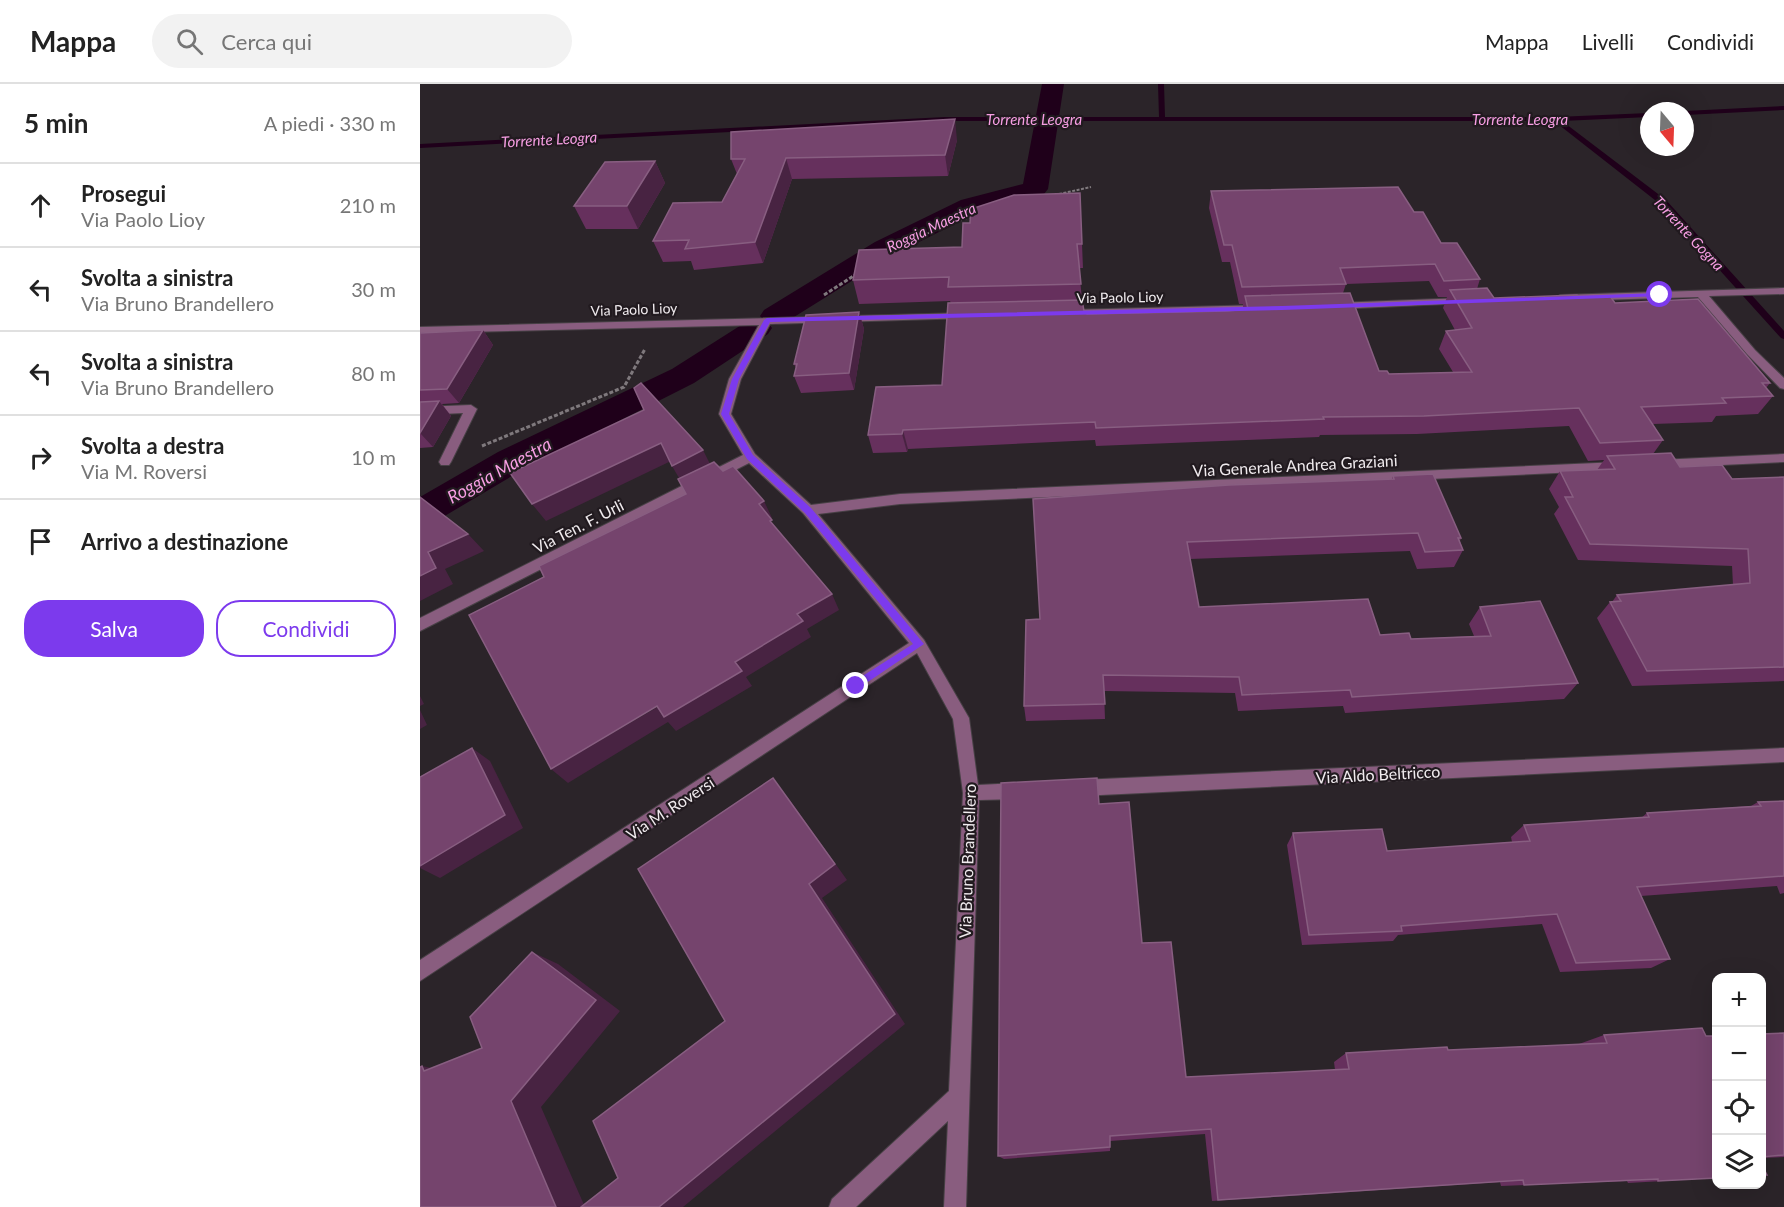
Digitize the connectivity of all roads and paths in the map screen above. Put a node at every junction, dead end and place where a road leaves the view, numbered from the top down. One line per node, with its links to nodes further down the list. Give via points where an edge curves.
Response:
1 (1091, 187): 2 (path)
2 (1058, 194)
3 (980, 213): 4 (path, via 936,228)
4 (890, 254)
5 (862, 270): 15 (path)
6 (1784, 291): 7 (street)
7 (1700, 293): 8 (street); 18 (street)
8 (1554, 298)
9 (1471, 301): 10 (street)
10 (1318, 307)
11 (1270, 308): 12 (street, Via Paolo Lioy)
12 (1056, 313)
13 (973, 315): 15 (street, Via Paolo Lioy)
14 (767, 320): 15 (street, Via Paolo Lioy); 16 (street, Via Paolo Lioy); 20 (street, Via Bruno Brandellero, via 735,379 725,414)
15 (786, 320)
16 (649, 324): 17 (street, Via Paolo Lioy); 22 (path, via 652,338 624,387)
17 (420, 330)
18 (1784, 385)
19 (420, 411): 22 (street, via 471,409)
20 (750, 457): 23 (street, Via Bruno Brandellero); 24 (street, Via Ten. F. Urli)
21 (1784, 458): 23 (street, Via Generale Andrea Graziani, via 900,499)
22 (445, 462)
23 (808, 510): 25 (street, Via Bruno Brandellero)
24 (420, 625)
25 (920, 644): 29 (street, Via Bruno Brandellero, via 962,718); 30 (street, Via M. Roversi)
26 (1784, 755): 27 (street, Via Aldo Beltricco)
27 (1067, 788)
28 (1031, 790): 29 (street)
29 (971, 793): 31 (street, Via Bruno Brandellero)
30 (420, 971)
31 (957, 1098): 32 (street); 33 (street, Via Bruno Brandellero)
32 (840, 1207)
33 (955, 1207)

